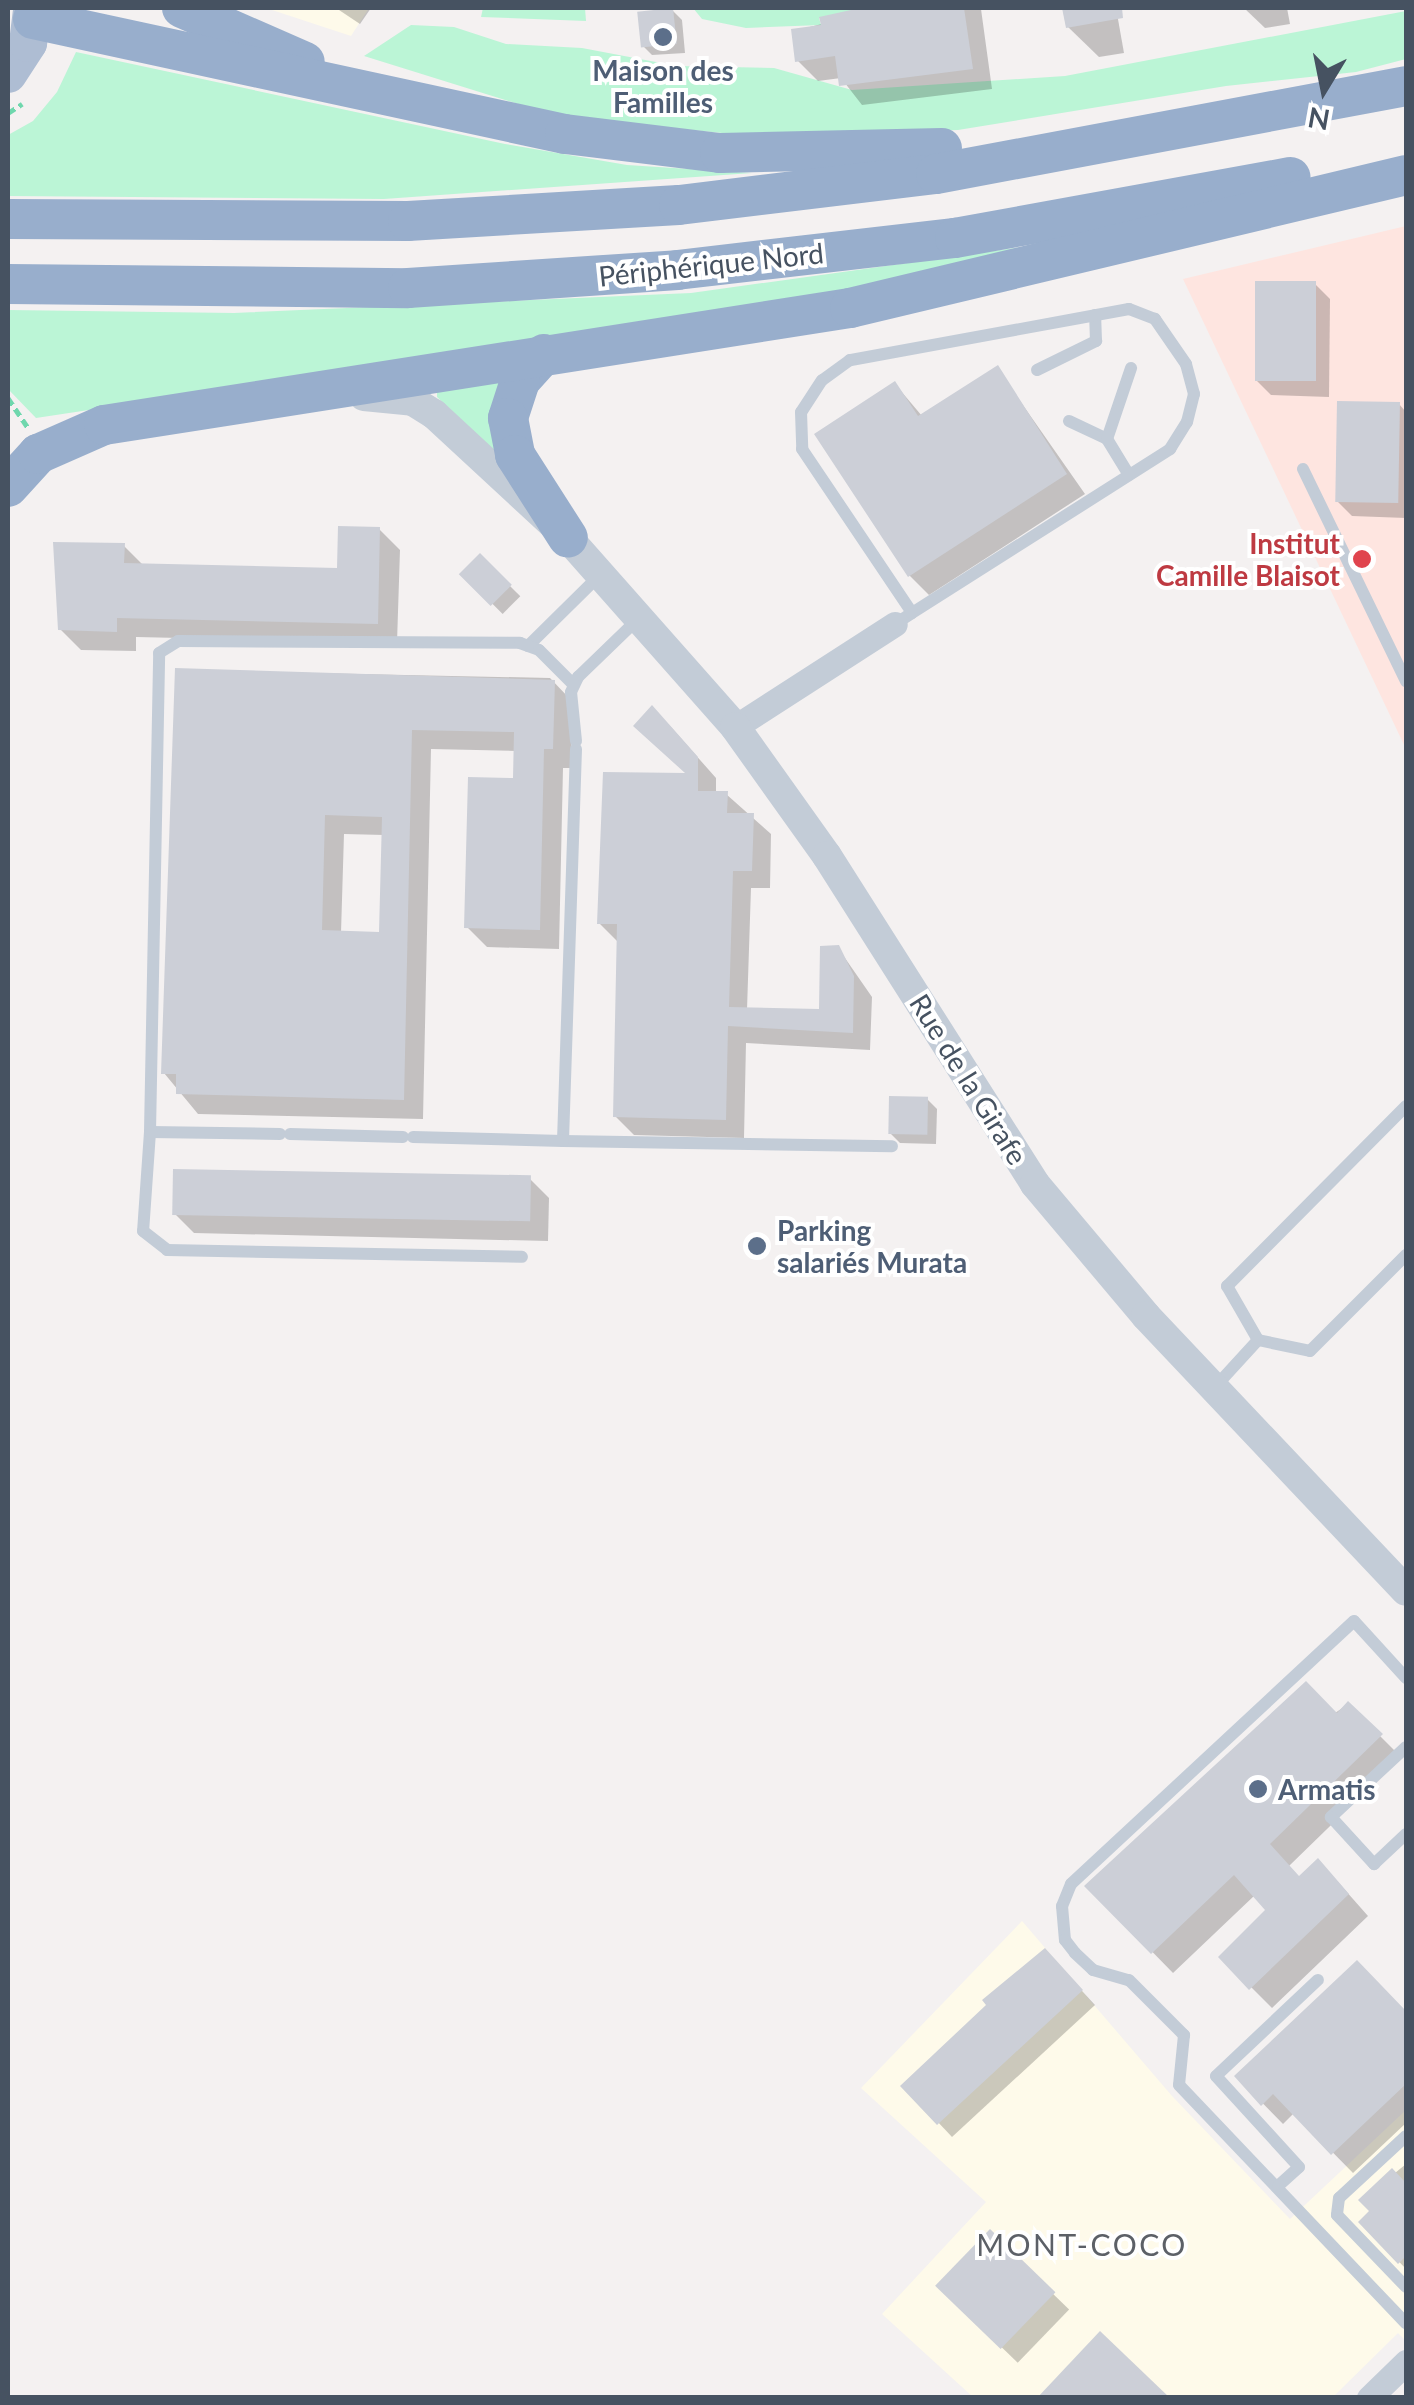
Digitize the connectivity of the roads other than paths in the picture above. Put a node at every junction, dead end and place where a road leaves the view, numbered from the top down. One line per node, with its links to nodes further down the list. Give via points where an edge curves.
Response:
1 (182, 8): 5 (highway)
2 (32, 13): 3 (main road, via 28,42); 5 (highway)
3 (8, 74)
4 (1406, 86): 6 (highway)
5 (396, 101): 6 (highway, via 565,134 720,153 912,152 1054,135)
6 (1195, 130): 9 (highway, via 936,174 679,205 408,222)
7 (1406, 150): 10 (highway, Périphérique Nord, via 1142,208 677,270 408,288)
8 (1406, 174): 12 (highway, via 944,289)
9 (8, 218)
10 (8, 284)
11 (1095, 315): 14 (lane, via 1096,341); 19 (lane, via 1129,309 1155,319 1186,364 1194,394 1188,422 1170,448); 24 (lane, via 850,360 822,380 801,412 802,449)
12 (544, 354): 15 (highway); 21 (highway, via 520,381 508,418 515,454)
13 (1131, 368): 17 (lane)
14 (1037, 370)
15 (328, 386): 20 (highway, via 104,425 38,454); 21 (street, Rue de la Girafe, via 412,401 434,414)
16 (1069, 420): 17 (lane)
17 (1107, 439): 19 (lane)
18 (1302, 468): 26 (lane)
19 (1129, 475): 24 (lane)
20 (8, 487)
21 (568, 538): 22 (street, Rue de la Girafe)
22 (600, 574): 23 (street, Rue de la Girafe); 25 (lane)
23 (639, 618): 27 (lane); 28 (street, Rue de la Girafe)
24 (903, 618): 28 (street)
25 (528, 646): 27 (lane); 30 (lane, via 178,641 159,653)
26 (1406, 681)
27 (574, 685): 31 (lane)
28 (735, 726): 36 (street, Rue de la Girafe, via 816,839 1036,1184)
29 (1406, 1106): 35 (lane, via 1226,1286)
30 (150, 1132): 31 (lane); 34 (lane, via 143,1231 168,1250)
31 (563, 1140): 32 (lane)
32 (892, 1146)
33 (1406, 1255): 35 (lane, via 1310,1351)
34 (522, 1257)
35 (1258, 1340): 36 (lane)
36 (1213, 1389): 37 (street, Rue de la Girafe)
37 (1406, 1591)
38 (1406, 1678): 43 (lane, via 1354,1621 1071,1884 1062,1906 1065,1940 1093,1970 1129,1980 1184,2035 1180,2085)
39 (1406, 1748): 40 (lane, via 1331,1817 1374,1864)
40 (1406, 1834)
41 (1318, 1980): 43 (lane, via 1216,2076 1299,2167)
42 (1406, 2136): 44 (lane, via 1338,2198 1337,2215)
43 (1278, 2186): 45 (lane)
44 (1406, 2287)
45 (1406, 2322)
46 (1406, 2362): 47 (street)
47 (1369, 2398)

